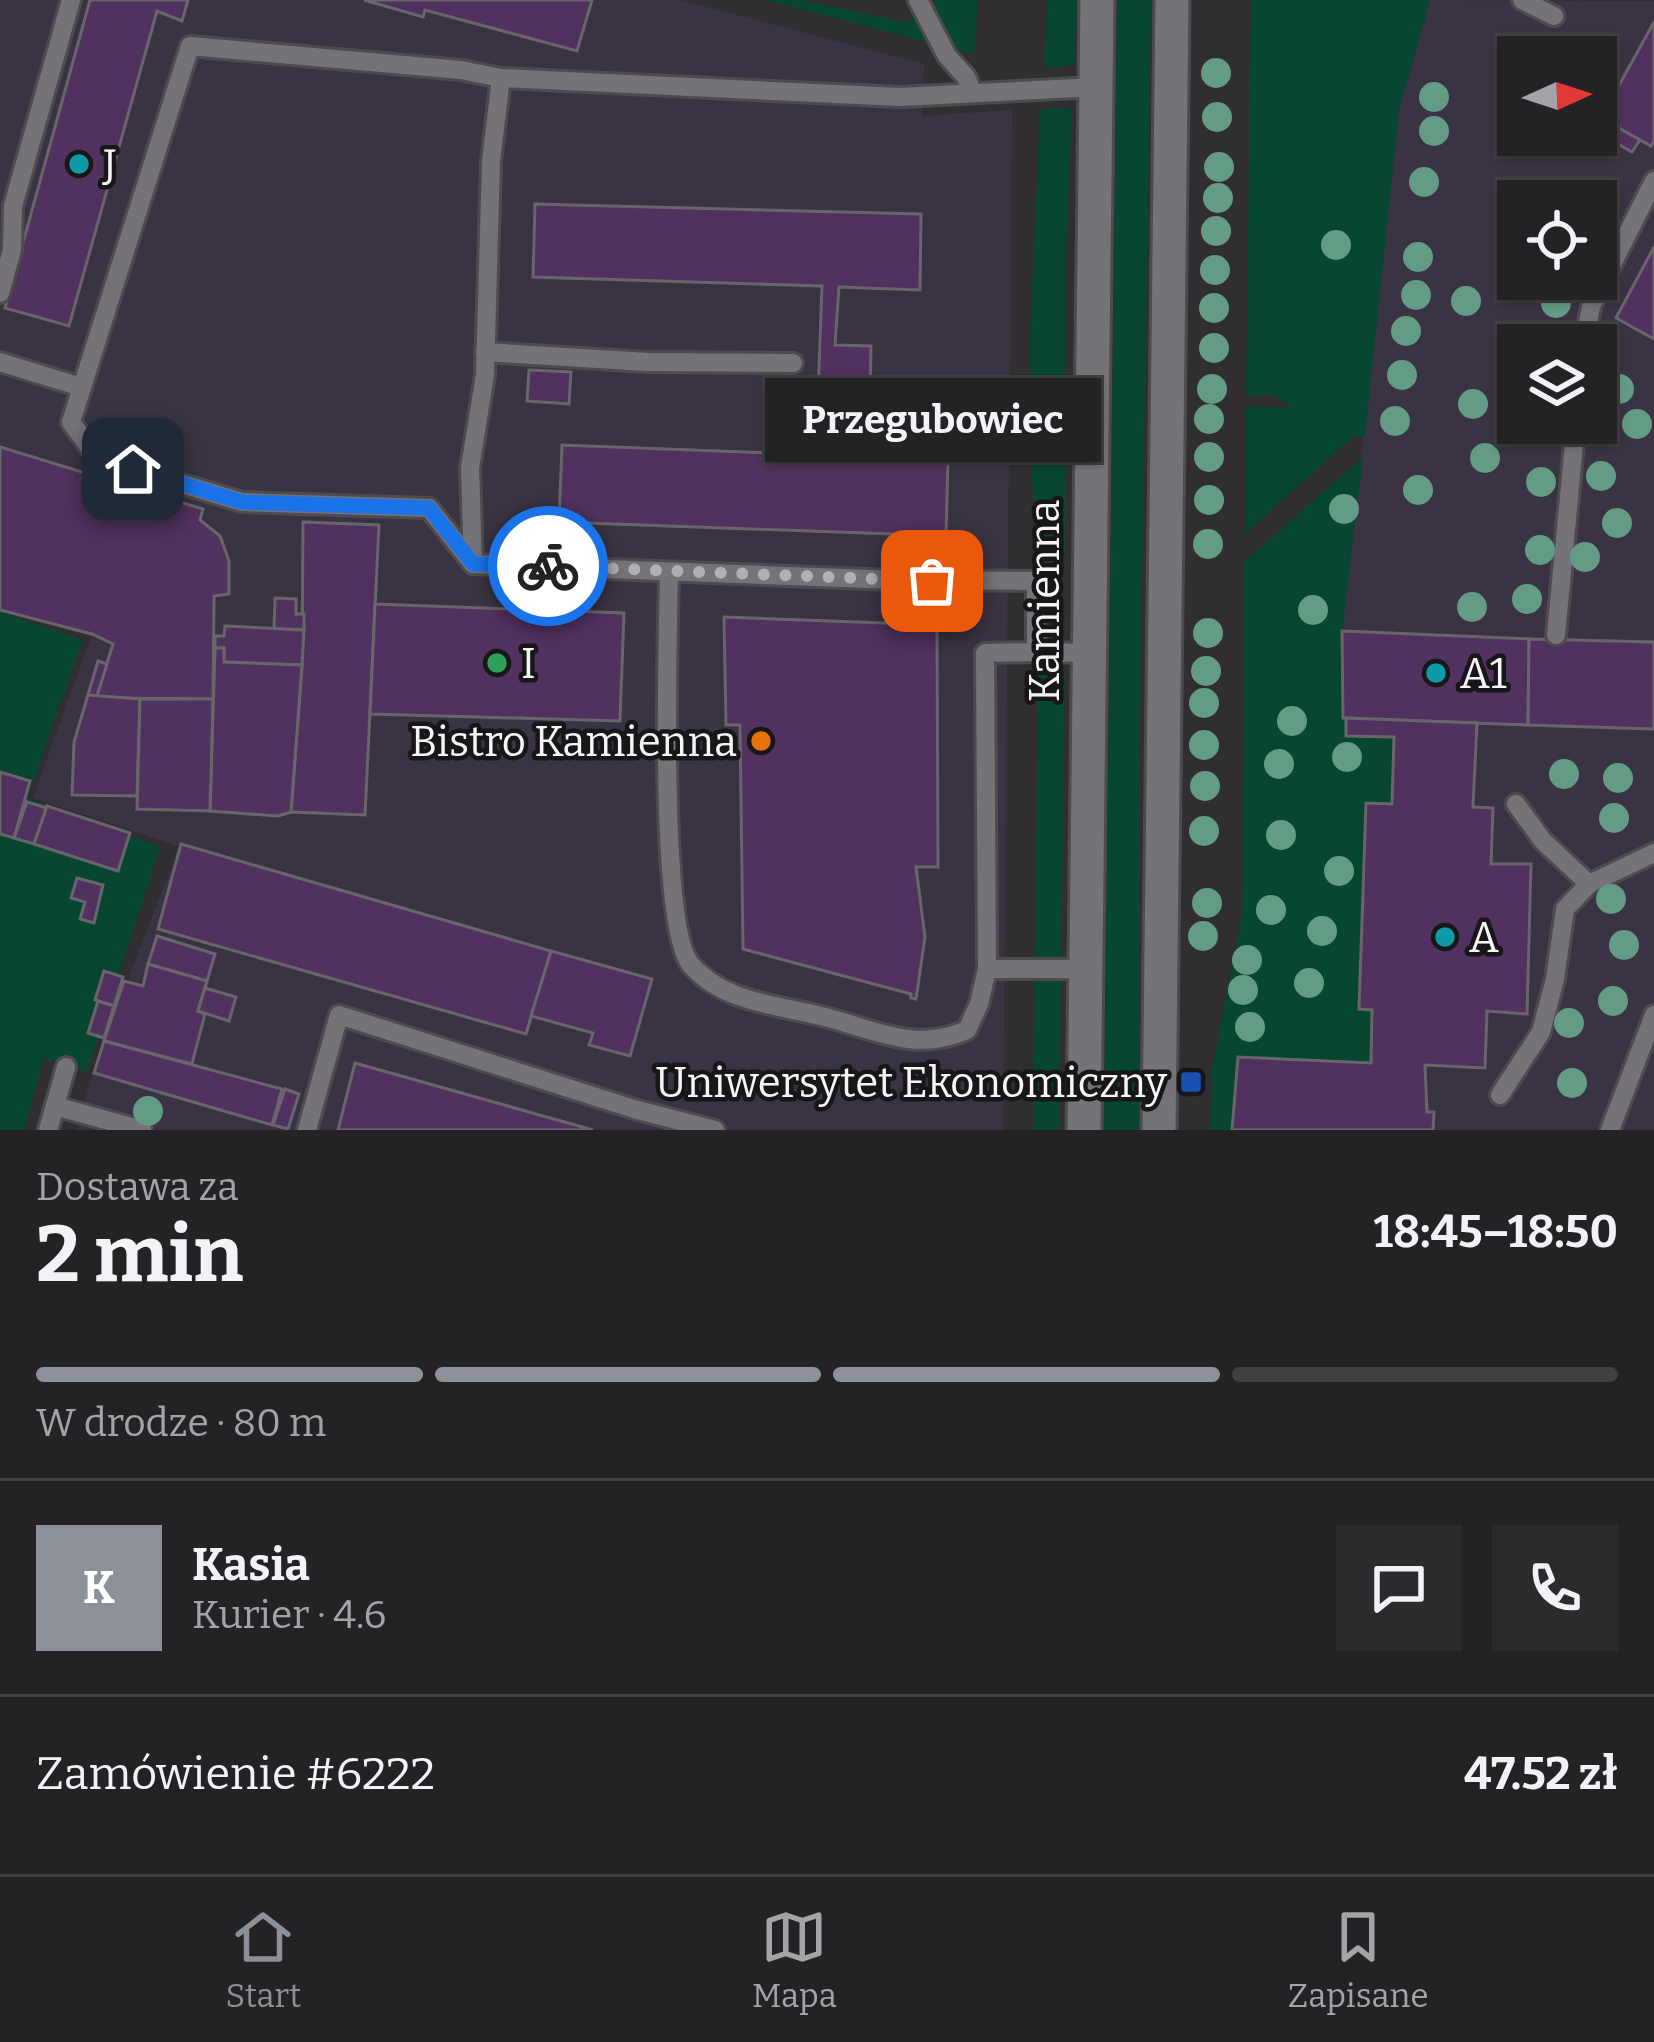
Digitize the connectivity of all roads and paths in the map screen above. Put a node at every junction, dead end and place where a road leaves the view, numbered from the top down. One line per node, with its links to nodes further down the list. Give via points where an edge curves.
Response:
1 (71, 0): 11 (lane, via 13,206)
2 (918, 0): 9 (lane)
3 (1097, 0): 8 (street, Kamienna)
4 (1172, 0): 37 (street)
5 (1522, 0): 6 (lane)
6 (1554, 16)
7 (500, 78): 9 (lane, via 900,97); 13 (lane); 16 (lane, via 190,46)
8 (1096, 87): 9 (lane); 22 (street, Kamienna)
9 (973, 93)
10 (1654, 181): 12 (lane)
11 (0, 293)
12 (1588, 324)
13 (485, 352): 15 (lane); 18 (lane, via 470,468)
14 (0, 362): 16 (lane)
15 (793, 363)
16 (81, 387): 18 (lane, via 71,422 97,458 242,502 429,508)
17 (1574, 444): 20 (lane)
18 (473, 564): 19 (lane)
19 (669, 572): 21 (lane, via 1036,581); 26 (lane, via 670,864 680,946 690,964 721,990 910,1041 943,1041 967,1030)
20 (1556, 634)
21 (1036, 652): 22 (lane); 26 (lane, via 985,653)
22 (1088, 653): 27 (street, Kamienna)
23 (1516, 804): 25 (lane)
24 (1654, 853): 25 (lane)
25 (1589, 884): 30 (lane, via 1564,909 1541,1032)
26 (987, 969): 27 (lane)
27 (1087, 969): 36 (street, Kamienna)
28 (1654, 1015): 38 (lane)
29 (66, 1067): 31 (lane)
30 (1500, 1095)
31 (55, 1106): 32 (lane); 33 (lane)
32 (47, 1130)
33 (142, 1130)
34 (307, 1130): 35 (lane, via 339,1015)
35 (715, 1130)
36 (1084, 1130)
37 (1159, 1130)
38 (1610, 1130)

